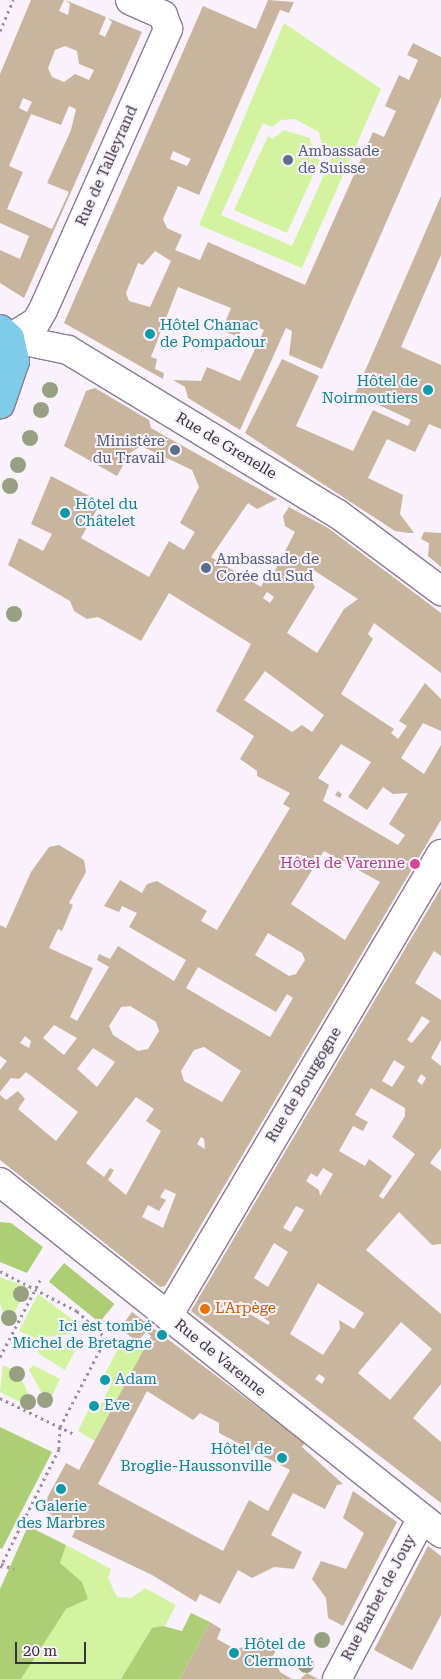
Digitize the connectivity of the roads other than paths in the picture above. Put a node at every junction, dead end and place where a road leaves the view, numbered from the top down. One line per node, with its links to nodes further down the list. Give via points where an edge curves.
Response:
1 (130, 0): 2 (street, Rue de Talleyrand, via 163,15 168,29 43,310 36,322)
2 (5, 334): 3 (main road, via 16,361); 4 (street, Rue de Grenelle, via 68,350 338,514)
3 (0, 405)
4 (441, 591)
5 (441, 854): 7 (street, Rue de Bourgogne)
6 (0, 1182): 7 (street, Rue de Varenne)
7 (168, 1316): 8 (street, Rue de Varenne)
8 (431, 1526): 9 (street, Rue Barbet de Jouy)
9 (337, 1679)

